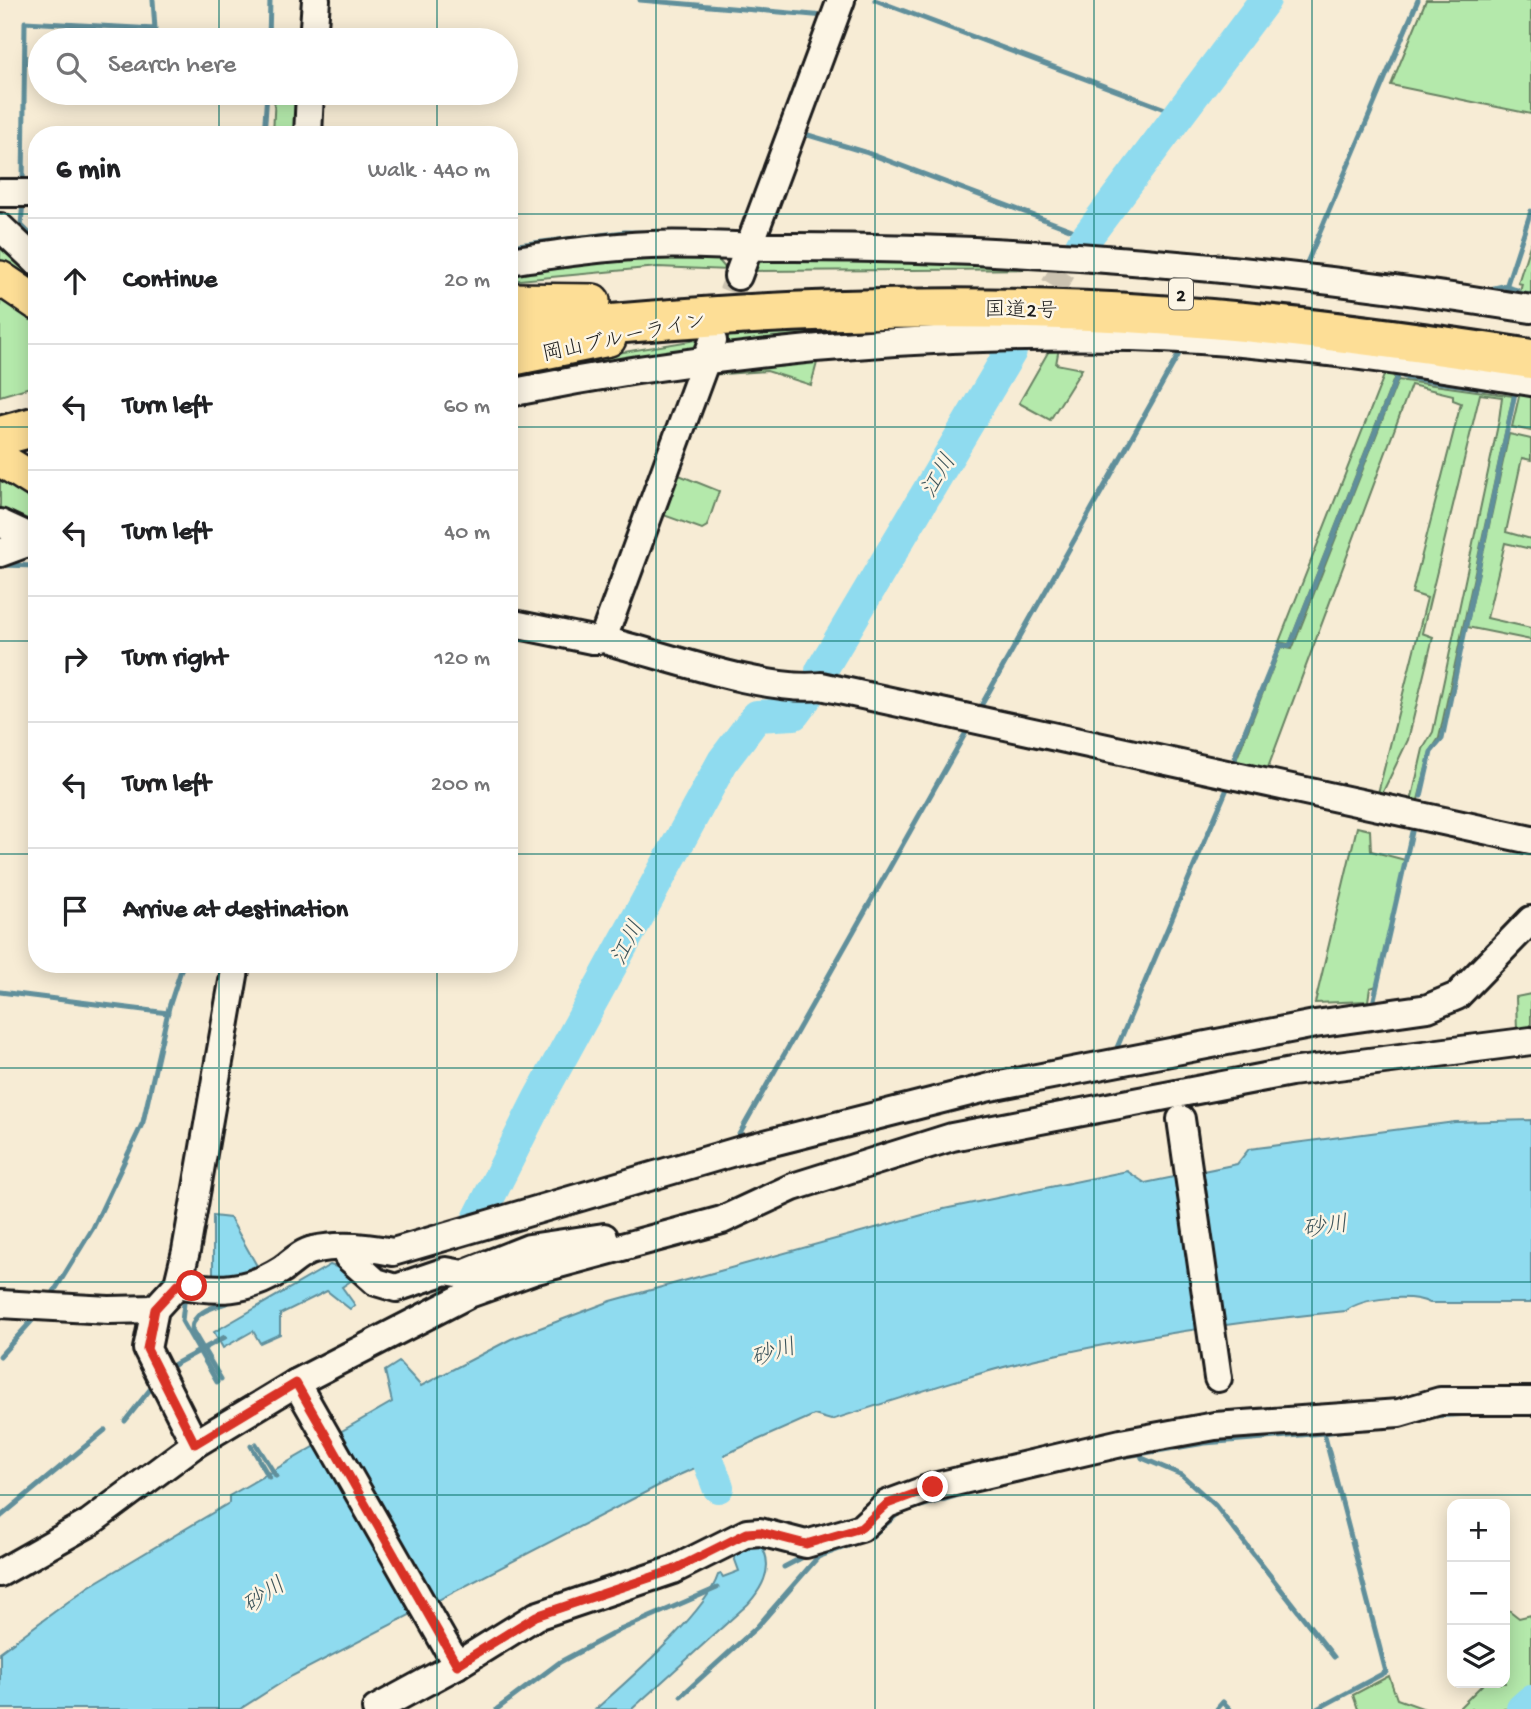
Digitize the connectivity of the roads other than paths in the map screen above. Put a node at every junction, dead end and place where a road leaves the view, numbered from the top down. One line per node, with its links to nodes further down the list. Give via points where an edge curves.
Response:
1 (316, 0): 3 (street)
2 (841, 0): 9 (street)
3 (314, 28)
4 (309, 105): 5 (street)
5 (308, 126)
6 (0, 193): 7 (street)
7 (28, 193)
8 (0, 227): 10 (street)
9 (749, 247): 11 (street, via 654,245); 13 (street); 18 (street, via 901,247 1064,265 1274,277)
10 (28, 253)
11 (518, 260)
12 (0, 278): 14 (main road)
13 (738, 294): 19 (highway, 国道2号 / 2); 22 (main road, 岡山ブルーライン); 23 (highway, 国道2号 / 2, via 1160,315 1421,342)
14 (28, 297)
15 (518, 300): 16 (main road, 岡山ブルーライン)
16 (593, 300): 17 (highway, 国道2号 / 2); 20 (highway, 国道2号 / 2, via 881,284 1074,287 1162,292)
17 (518, 309)
18 (1531, 309)
19 (518, 332)
20 (1531, 334)
21 (709, 351): 24 (street, via 902,344 1030,330 1283,348); 25 (street); 37 (street)
22 (518, 356)
23 (1531, 359)
24 (1531, 382)
25 (518, 391)
26 (28, 403): 27 (highway)
27 (0, 411)
28 (28, 428): 29 (highway)
29 (0, 436)
30 (0, 458): 31 (main road)
31 (28, 476)
32 (0, 523): 33 (street)
33 (28, 536)
34 (28, 543): 35 (street)
35 (0, 553)
36 (518, 625): 37 (street, via 592,640)
37 (604, 636): 38 (street, via 611,642 755,680 788,687 821,686)
38 (1531, 840)
39 (1531, 920): 44 (street, via 1457,996 1428,1008 1314,1024 990,1087 741,1150 393,1252)
40 (234, 973): 45 (street)
41 (1531, 1041): 43 (street, via 1291,1072 952,1137 793,1187 722,1220)
42 (1183, 1132): 48 (street)
43 (656, 1238): 44 (street, via 643,1231 529,1248 463,1274 446,1270 396,1288 376,1282 348,1258); 49 (street, via 533,1271 469,1294)
44 (347, 1249): 45 (street, via 311,1250 264,1281 240,1289)
45 (184, 1285): 47 (street)
46 (0, 1304): 47 (street)
47 (155, 1309): 51 (street, via 147,1349 151,1363)
48 (1217, 1373)
49 (301, 1391): 51 (street); 53 (street)
50 (1531, 1401): 53 (street, via 1440,1401 1399,1413 1215,1426 933,1487 887,1504 861,1528 806,1544 747,1533 673,1570 536,1616)
51 (195, 1444): 52 (street, via 89,1523)
52 (0, 1573)
53 (452, 1657): 54 (street)
54 (376, 1709)

